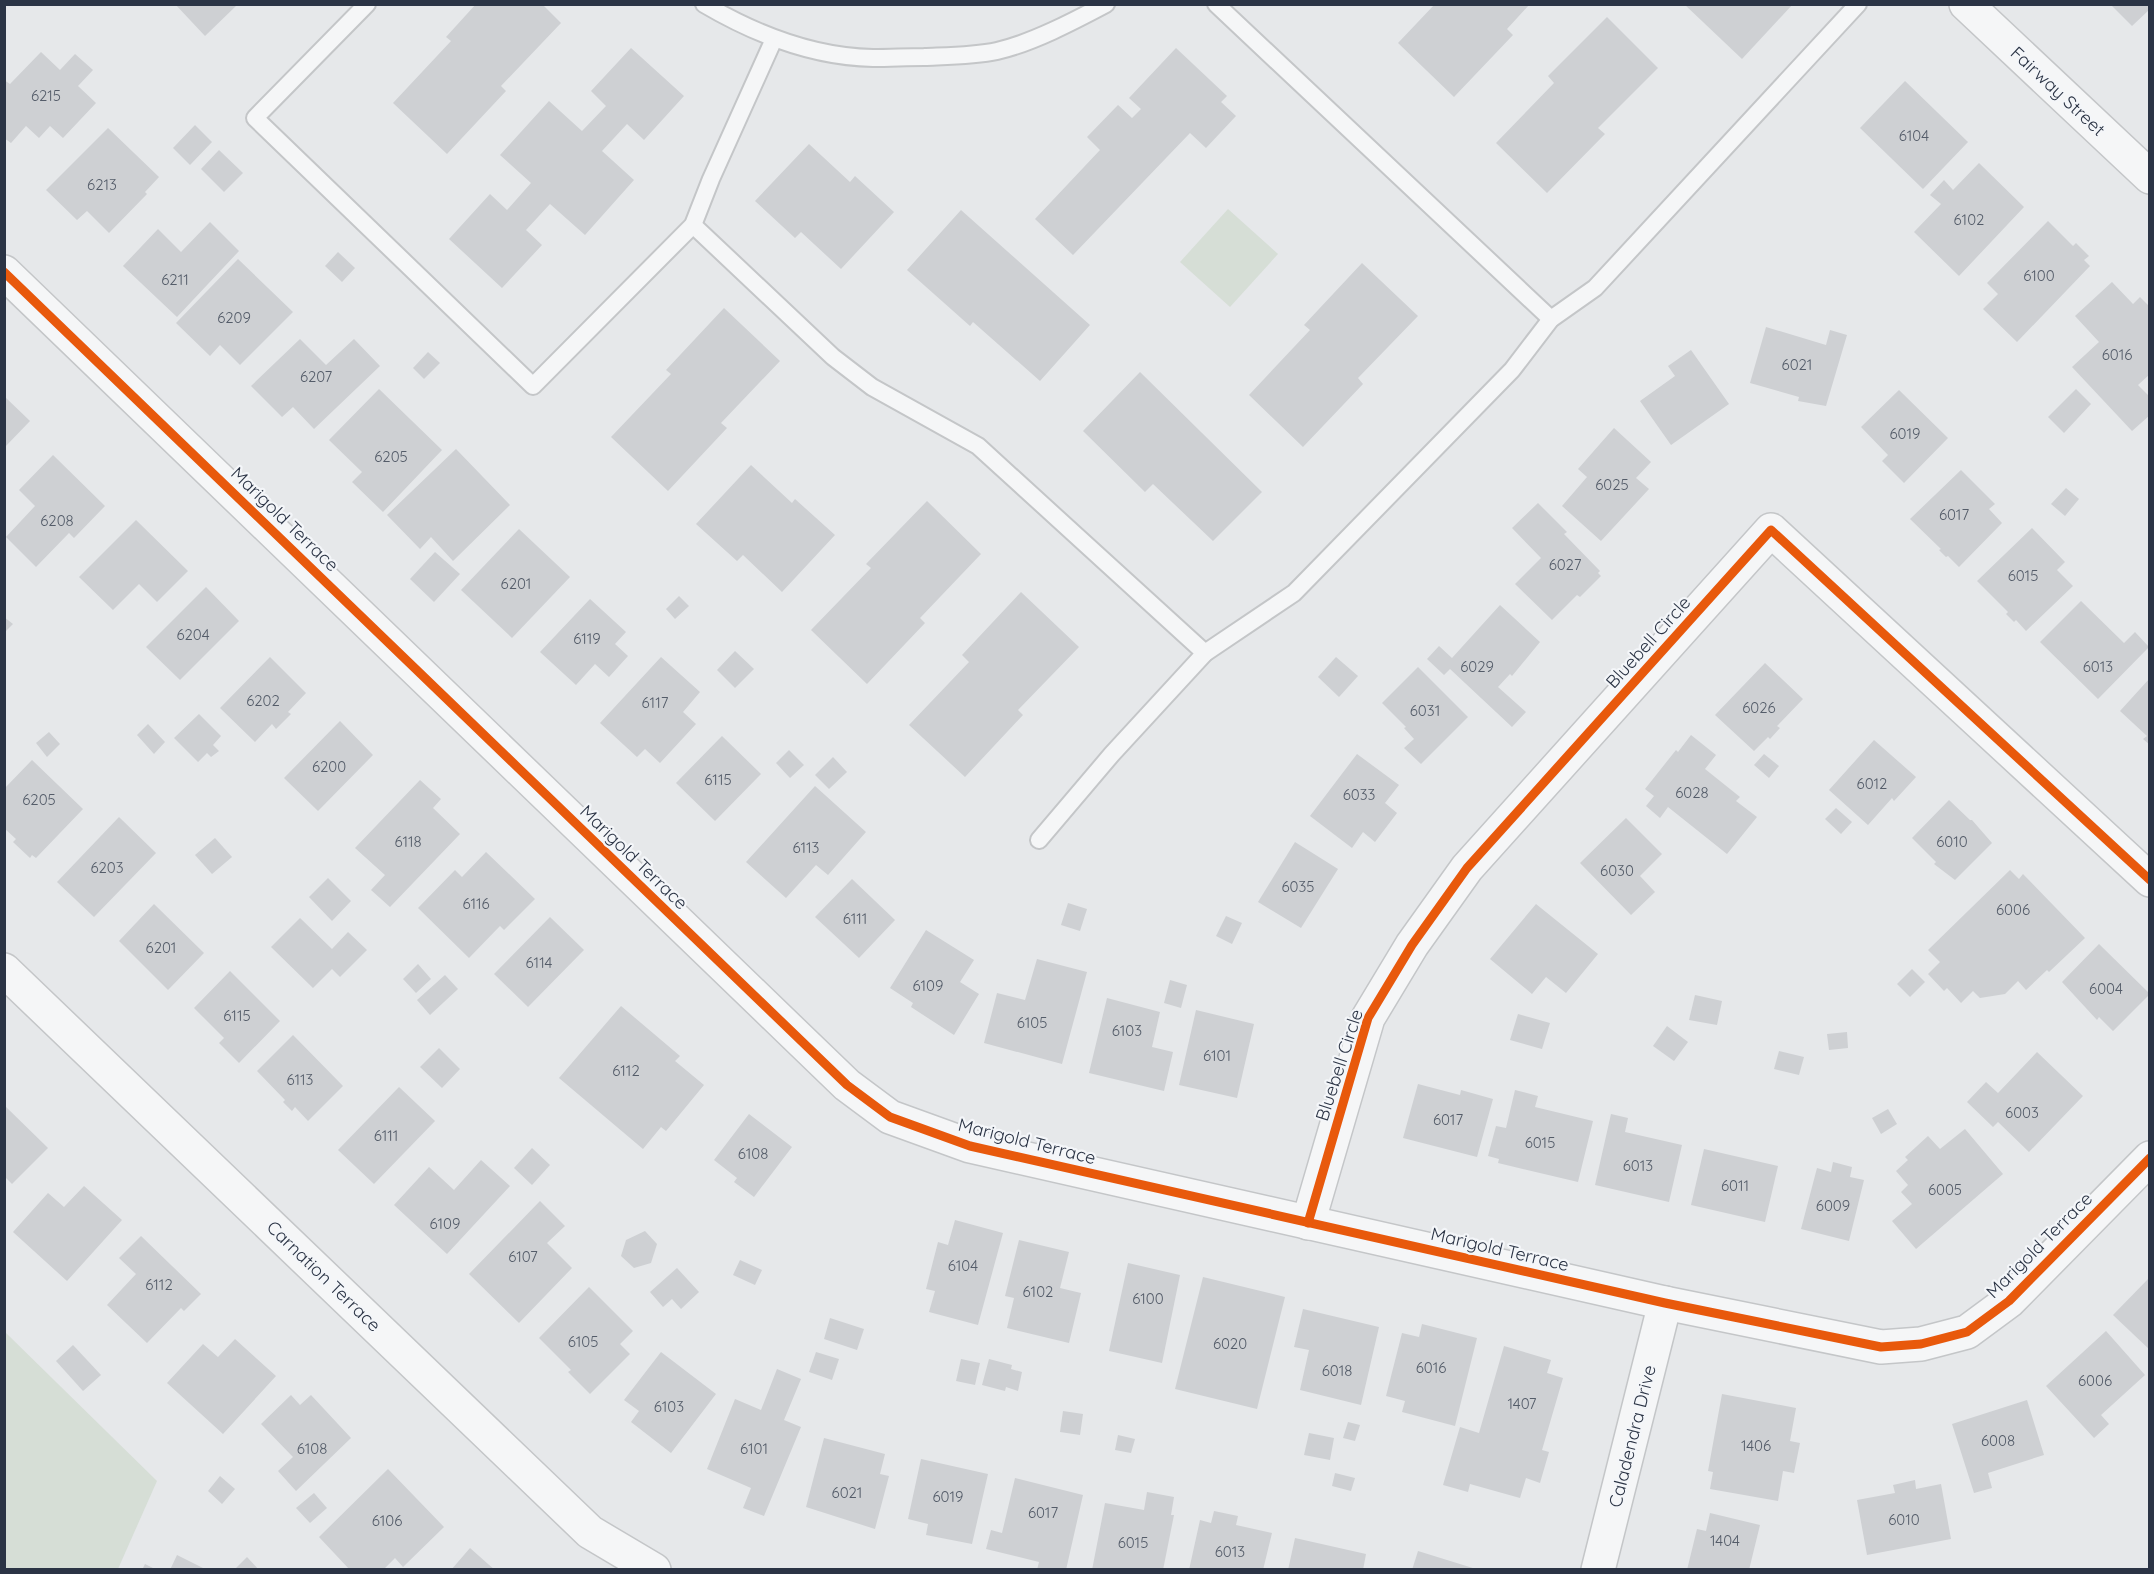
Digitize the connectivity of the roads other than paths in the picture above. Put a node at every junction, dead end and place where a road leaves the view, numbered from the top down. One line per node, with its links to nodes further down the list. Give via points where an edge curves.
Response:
1 (367, 4): 9 (lane, via 255,118 533,386)
2 (704, 4): 7 (lane)
3 (1107, 4): 7 (lane, via 1057,29 997,51 871,58)
4 (1216, 4): 11 (lane)
5 (1858, 4): 11 (lane, via 1595,288)
6 (1966, 4): 8 (street, Fairway Street)
7 (774, 39): 9 (lane)
8 (2150, 177)
9 (693, 225): 12 (lane, via 833,357 872,387 978,446)
10 (4, 272): 17 (street, Marigold Terrace, via 847,1085 890,1117 970,1146)
11 (1551, 319): 12 (lane, via 1512,370 1294,593)
12 (1205, 653): 13 (lane)
13 (1039, 840)
14 (2150, 880): 17 (street, Bluebell Circle, via 1771,530 1467,868 1412,945 1368,1018)
15 (4, 970): 19 (street, Carnation Terrace, via 590,1532)
16 (2150, 1158): 18 (street, Marigold Terrace, via 2009,1302 1967,1332 1922,1344 1881,1347)
17 (1308, 1223): 18 (street, Marigold Terrace)
18 (1665, 1303): 20 (street, Caladendra Drive)
19 (654, 1569)
20 (1598, 1569)

